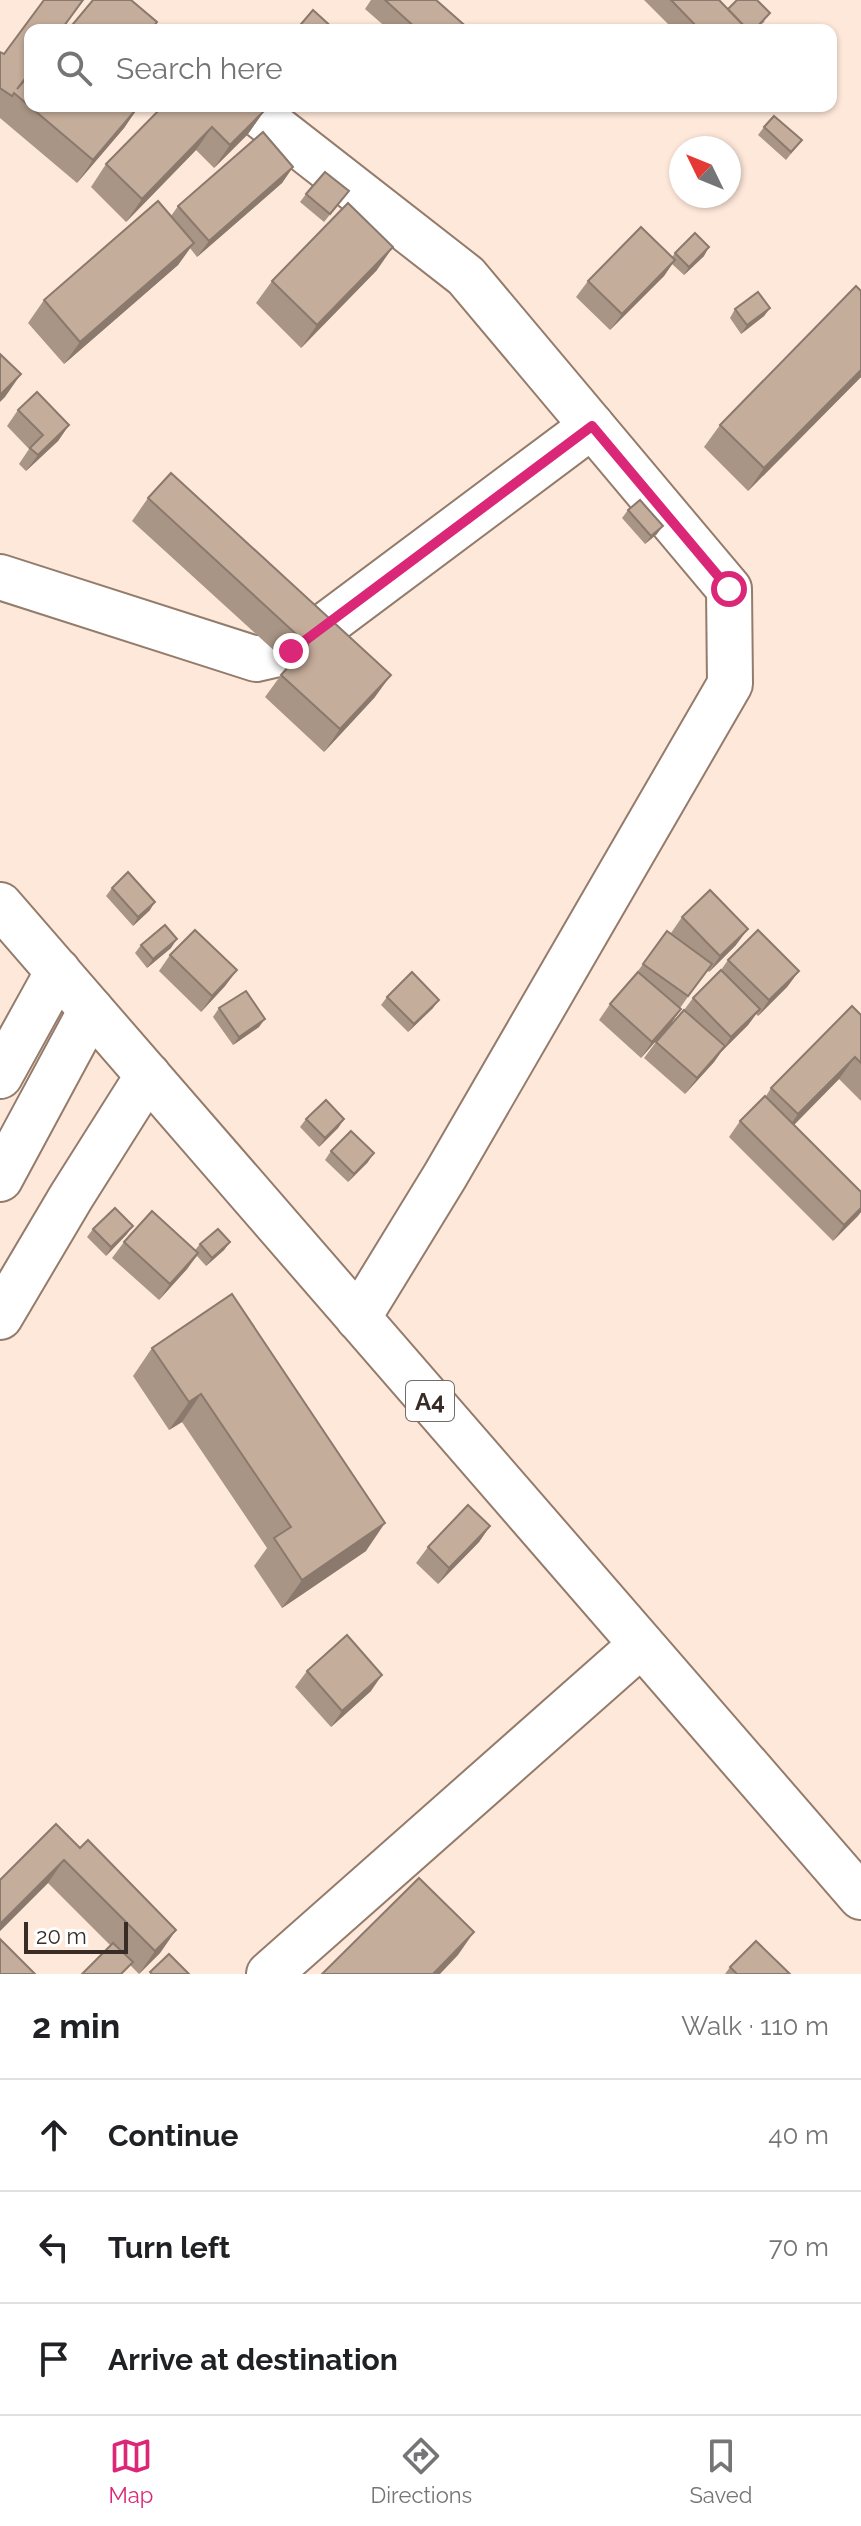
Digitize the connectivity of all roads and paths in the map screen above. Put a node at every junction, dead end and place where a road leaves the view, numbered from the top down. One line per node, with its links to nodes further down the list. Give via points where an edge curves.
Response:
1 (256, 112): 2 (main road, via 466,276)
2 (592, 426): 3 (main road, via 291,651 256,659); 11 (main road, via 729,589 730,684)
3 (0, 577)
4 (0, 905): 5 (main road, A4)
5 (58, 971): 6 (main road, A4); 8 (main road)
6 (91, 1010): 7 (main road, A4); 9 (main road)
7 (148, 1075): 10 (main road); 11 (main road, A4)
8 (0, 1076)
9 (0, 1179)
10 (0, 1317)
11 (358, 1318): 12 (main road, A4)
12 (641, 1645): 13 (main road, A4); 14 (main road)
13 (861, 1897)
14 (269, 1974)

